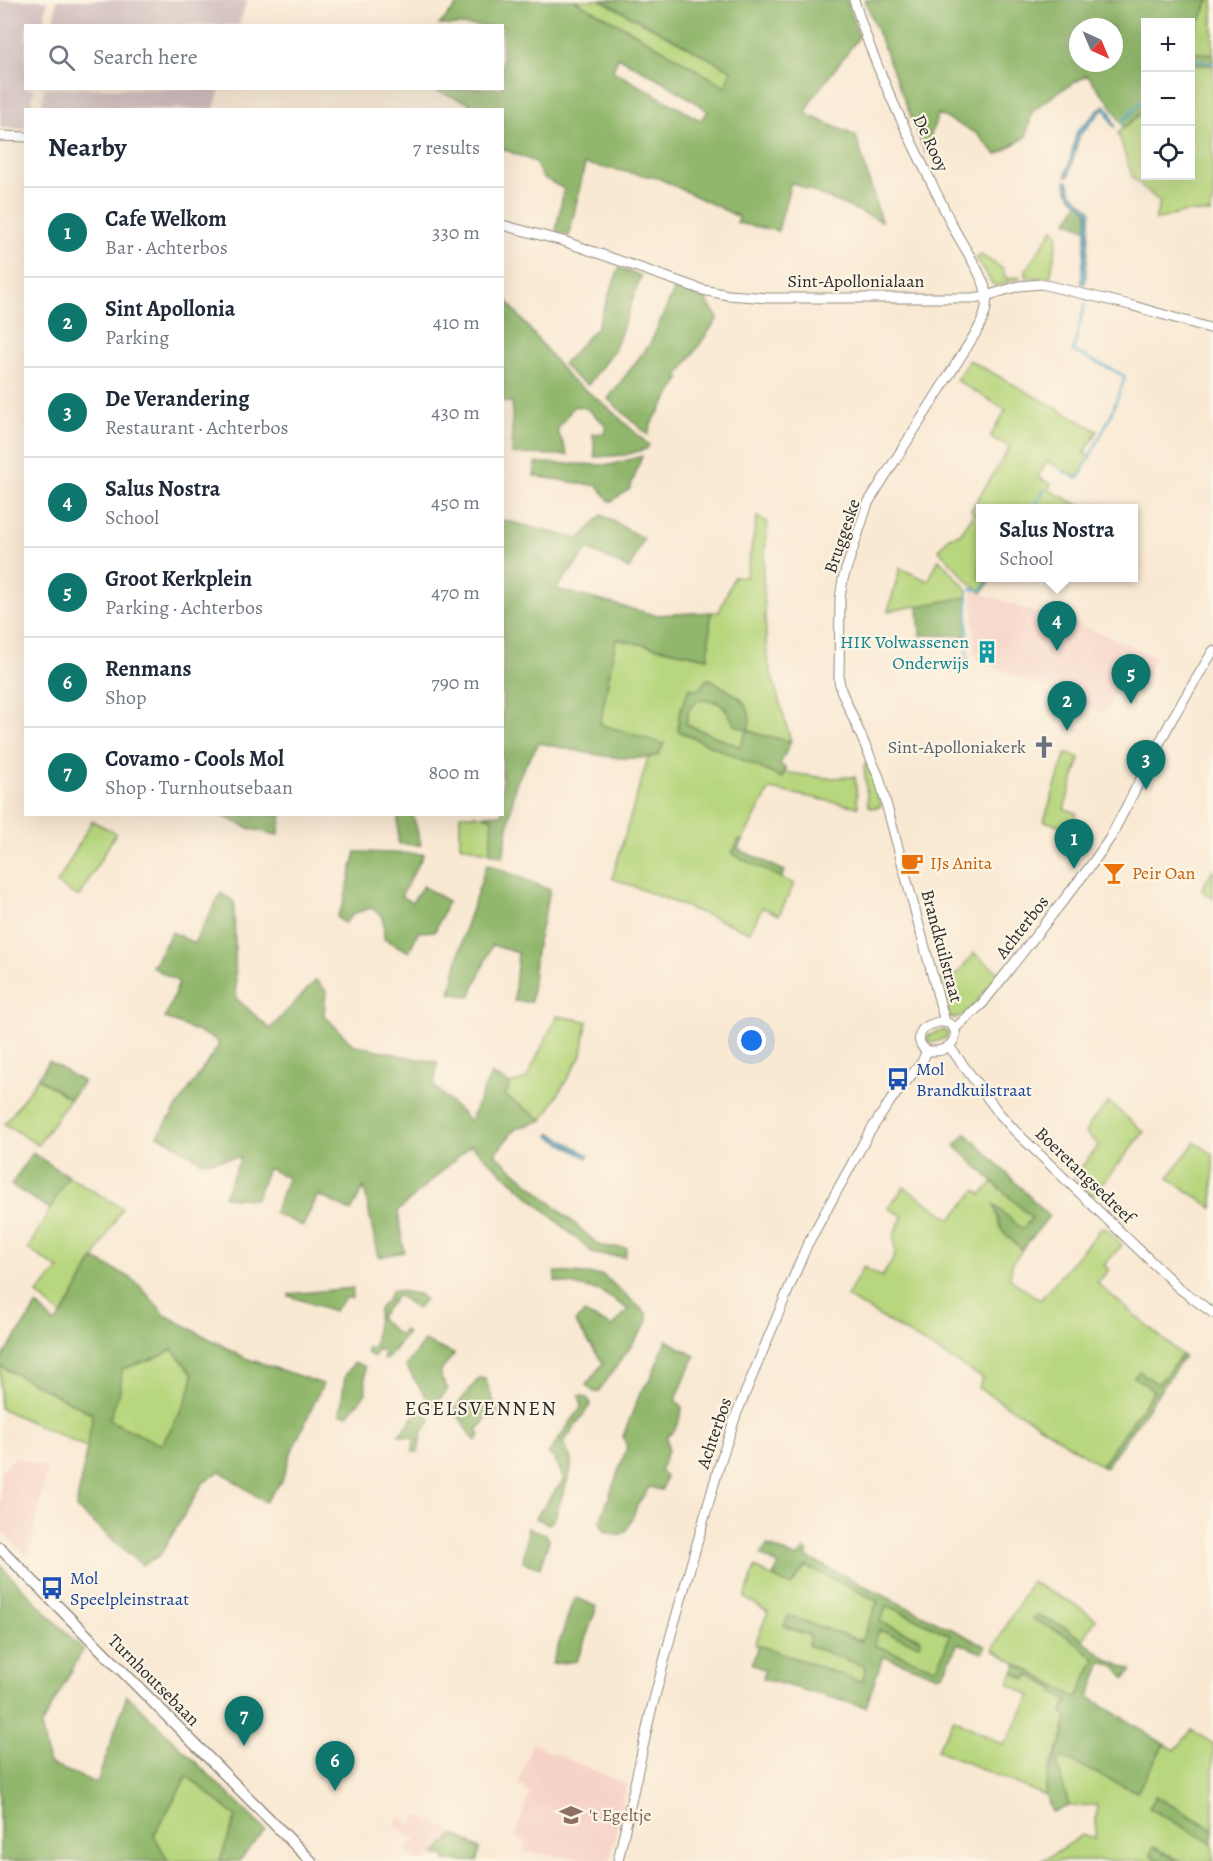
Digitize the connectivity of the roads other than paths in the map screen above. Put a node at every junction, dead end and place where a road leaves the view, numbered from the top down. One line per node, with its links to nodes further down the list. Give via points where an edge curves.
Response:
1 (854, 0): 5 (street, De Rooy, via 875,62 954,231 982,280)
2 (0, 136): 3 (street)
3 (24, 137)
4 (504, 226): 5 (street, Sint-Apollonialaan, via 728,295)
5 (986, 296): 6 (street, Sint-Apollonialaan, via 1041,284); 8 (street, Bruggeske, via 986,314 977,331 868,503 843,579 839,680 879,777)
6 (1213, 329)
7 (1213, 651): 10 (street, Achterbos, via 1172,719 1110,838 982,1004)
8 (888, 810): 9 (street, Brandkuilstraat)
9 (945, 1022): 10 (street); 12 (street, via 921,1032 920,1044)
10 (954, 1029): 11 (street, via 955,1038)
11 (949, 1046): 12 (street, via 933,1052); 13 (street, Boeretangsedreef, via 1016,1131 1179,1288)
12 (927, 1050): 16 (street, Achterbos, via 869,1133 807,1245 736,1415 672,1631)
13 (1213, 1313)
14 (0, 1548): 15 (main road, Turnhoutsebaan)
15 (311, 1861)
16 (618, 1861)

